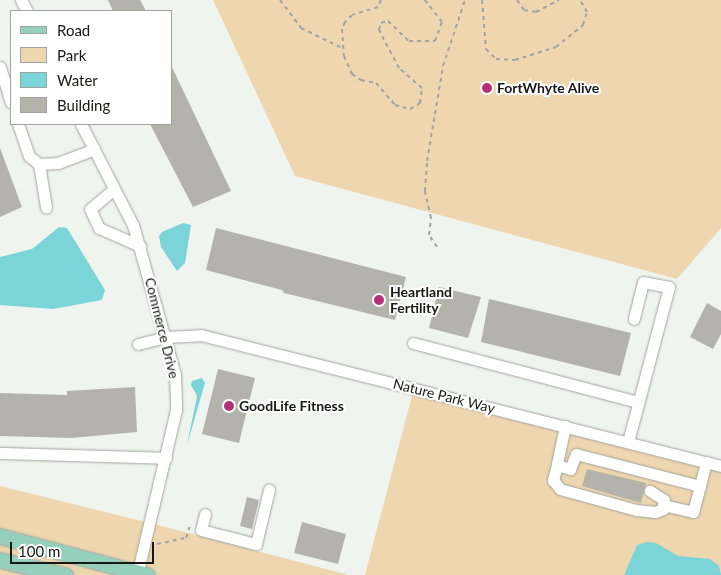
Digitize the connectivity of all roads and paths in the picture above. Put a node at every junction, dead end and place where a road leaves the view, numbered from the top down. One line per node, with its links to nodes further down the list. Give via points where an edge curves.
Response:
1 (280, 0): 9 (path, via 301,28)
2 (381, 0): 9 (path, via 378,7 352,15 345,22)
3 (425, 0): 9 (path, via 442,22 435,42 409,41 388,21 381,23 378,30 399,68 422,88 420,103 410,109 395,105 376,83 352,74)
4 (465, 0): 19 (path, via 443,66 427,161 425,191 431,218 429,235)
5 (482, 0): 8 (path, via 486,49 496,59 515,60 556,46 583,25 588,12)
6 (517, 0): 7 (path, via 524,10 536,12)
7 (559, 0)
8 (580, 0)
9 (342, 48)
10 (0, 67): 11 (street)
11 (10, 99)
12 (18, 125): 15 (street, via 29,156)
13 (82, 125): 14 (street, Commerce Drive)
14 (94, 149): 15 (street, via 58,164); 16 (street, Commerce Drive)
15 (39, 164): 17 (street)
16 (114, 189): 18 (street, Commerce Drive); 18 (street, via 90,209 100,228)
17 (46, 207)
18 (140, 246): 21 (street, Commerce Drive)
19 (437, 247)
20 (634, 319): 24 (street, via 644,282 669,286)
21 (166, 337): 23 (street, Nature Park Way); 25 (street, Nature Park Way, via 201,335); 28 (street, Commerce Drive, via 175,374 176,410)
22 (413, 343): 24 (street)
23 (138, 344)
24 (638, 402): 26 (street)
25 (565, 426): 26 (street, Nature Park Way); 30 (street)
26 (628, 442): 29 (street, Nature Park Way)
27 (0, 453): 28 (street)
28 (166, 458): 41 (street, Commerce Drive)
29 (706, 462): 31 (street, Nature Park Way); 32 (street)
30 (557, 465): 32 (street, via 570,469 576,454); 35 (street, via 553,480 560,489 636,510 656,512)
31 (721, 466)
32 (700, 486): 35 (street, via 693,512)
33 (269, 490): 36 (street, via 256,544 201,530)
34 (650, 491): 35 (street, via 664,500)
35 (663, 505)
36 (205, 514)
37 (192, 520): 39 (path, via 186,538)
38 (0, 536): 41 (main road)
39 (157, 544)
40 (0, 560): 42 (main road)
41 (140, 574)
42 (65, 575)

